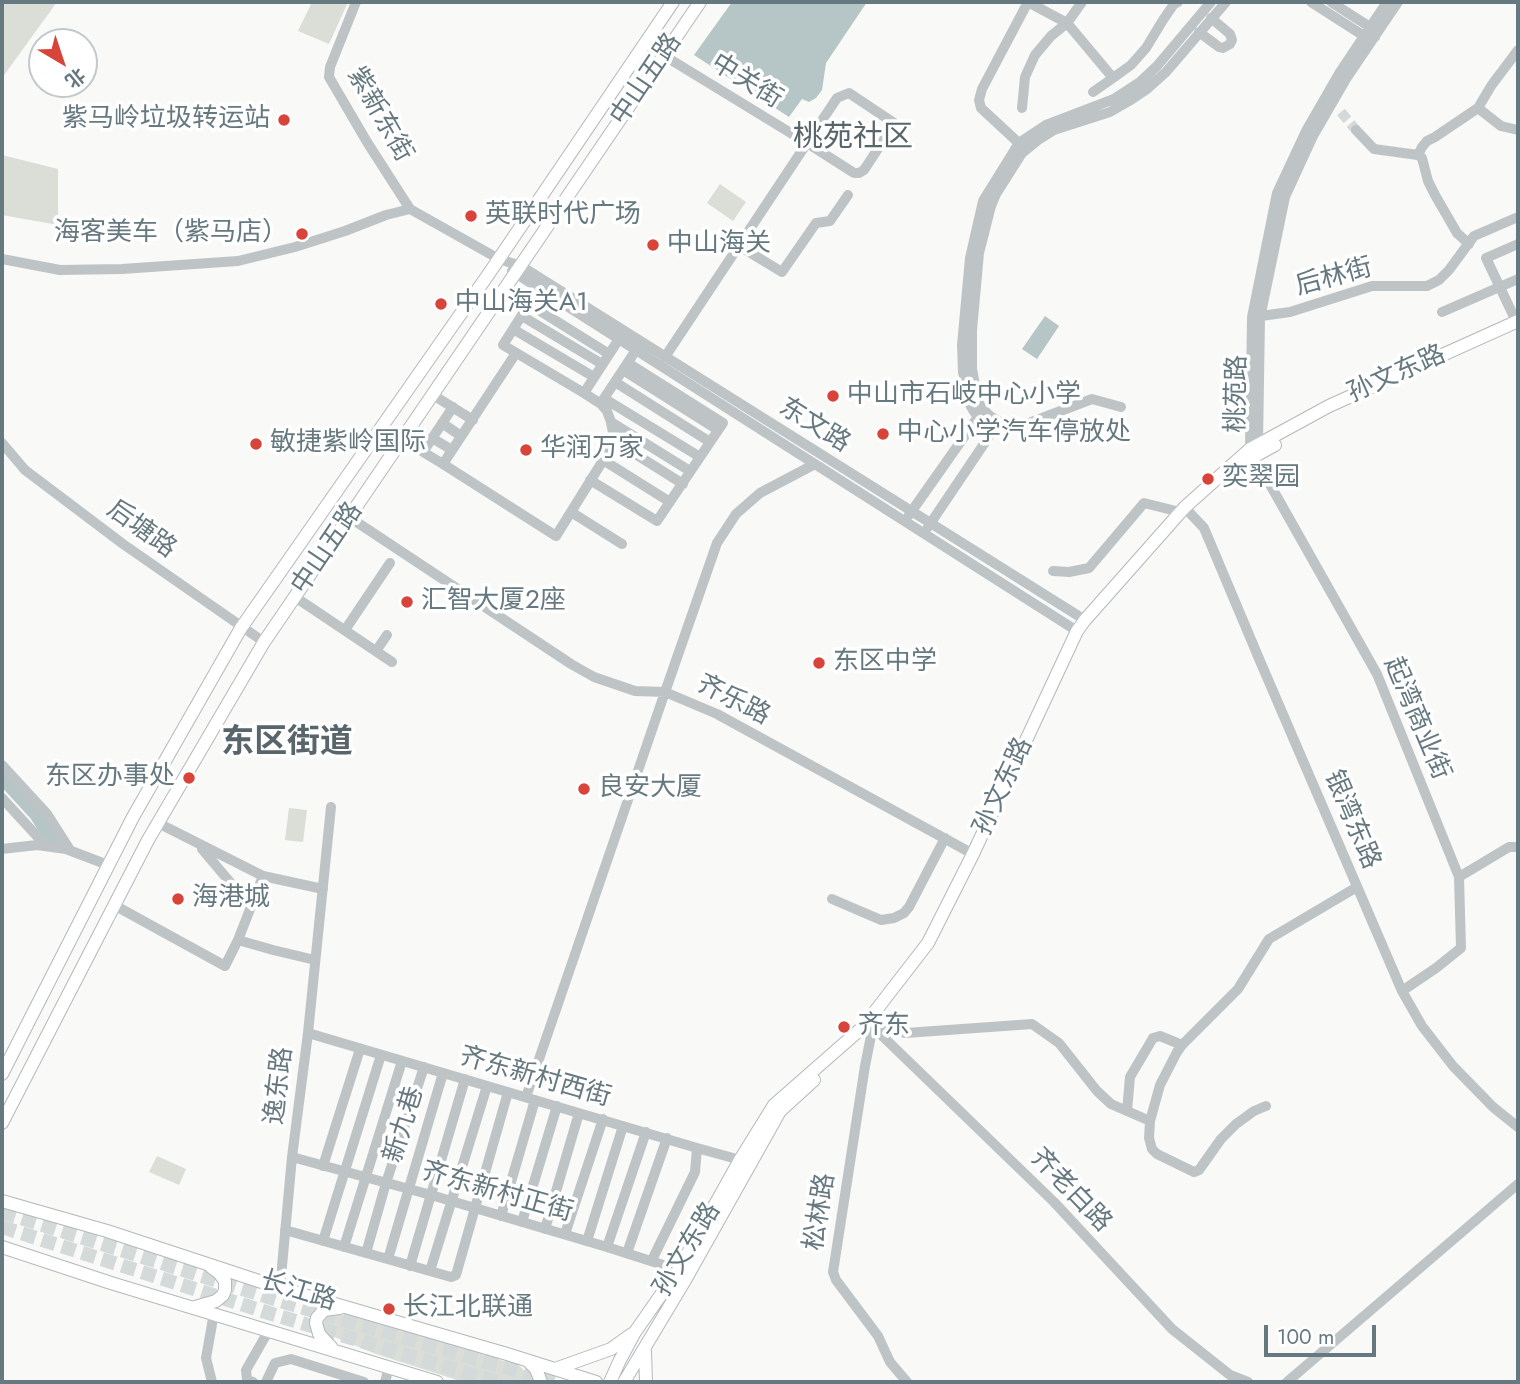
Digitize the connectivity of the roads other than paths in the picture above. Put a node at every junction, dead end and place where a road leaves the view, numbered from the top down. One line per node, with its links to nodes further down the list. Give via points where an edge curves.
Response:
1 (356, 2): 33 (street, 紫新东街, via 330,76)
2 (673, 2): 39 (main road, 中山五路)
3 (700, 2): 18 (main road, 中山五路)
4 (1028, 2): 14 (street); 30 (street, via 979,100 981,108)
5 (1082, 2): 14 (street)
6 (1178, 2): 19 (street, via 1146,48)
7 (1211, 2): 30 (street, via 1140,82 1114,99 1046,125)
8 (1226, 2): 13 (street)
9 (1311, 2): 16 (street)
10 (1331, 2): 16 (street)
11 (1387, 2): 16 (street, 桃苑路)
12 (1398, 2): 16 (street, 桃苑路)
13 (1212, 18): 15 (street); 15 (street, via 1230,34 1230,44 1219,47)
14 (1067, 23): 19 (street); 22 (street, via 1035,55 1025,77)
15 (1199, 32): 30 (street, via 1166,72 1138,96 1110,112)
16 (1370, 33): 21 (street, 桃苑路); 42 (street, 桃苑路, via 1340,72 1277,193)
17 (1518, 50): 23 (street)
18 (663, 55): 29 (street, 中关街); 40 (main road, 中山五路)
19 (1113, 78): 20 (street)
20 (1093, 92)
21 (1331, 105): 24 (street); 42 (street, 桃苑路, via 1285,197)
22 (1022, 108)
23 (1478, 108): 27 (street, via 1501,126); 31 (street, via 1427,141)
24 (1341, 111)
25 (894, 123): 29 (street, via 849,93 837,98)
26 (1356, 130): 31 (street, via 1374,149)
27 (1518, 130)
28 (885, 138): 29 (street, 中关街, via 859,173)
29 (807, 144): 37 (street)
30 (1022, 146): 62 (street, via 991,206 979,253 972,369 978,401)
31 (1418, 155): 35 (street, via 1435,195 1457,233)
32 (848, 195): 37 (street, via 830,221 816,223 782,272)
33 (410, 209): 38 (street, via 238,261 60,270); 39 (street)
34 (1518, 217): 35 (street, 后林街, via 1474,236)
35 (1469, 244): 45 (street, 后林街, via 1444,275 1427,286 1372,286 1290,312)
36 (1518, 244): 46 (street, via 1486,258)
37 (739, 246): 52 (street)
38 (2, 259)
39 (499, 259): 40 (street); 93 (main road, 中山五路)
40 (518, 270): 48 (street, 东文路); 52 (street, 东文路); 58 (main road, 中山五路)
41 (1518, 279): 43 (street)
42 (1263, 285): 45 (street, 桃苑路); 72 (street, 桃苑路, via 1252,317)
43 (1442, 312)
44 (522, 316): 47 (street); 51 (street, via 528,304); 53 (street)
45 (1261, 316): 72 (street, 桃苑路)
46 (1518, 323): 72 (main road, 孙文东路, via 1329,406)
47 (513, 329): 50 (street, via 503,345); 55 (street)
48 (619, 339): 49 (street, 东文路); 51 (street)
49 (636, 350): 54 (street); 76 (street, 东文路)
50 (516, 353): 57 (street); 63 (street)
51 (609, 354): 53 (street)
52 (665, 357): 82 (street, 东文路)
53 (602, 364): 55 (street)
54 (625, 367): 56 (street); 69 (street, via 718,430)
55 (594, 377): 57 (street)
56 (615, 382): 59 (street); 69 (street)
57 (584, 393): 59 (street)
58 (433, 395): 60 (street); 84 (main road, 中山五路)
59 (603, 401): 64 (street); 73 (street)
60 (453, 407): 63 (street); 65 (street)
61 (1121, 407): 62 (street, via 1092,400 1029,423)
62 (991, 419): 82 (street); 86 (street, via 994,429)
63 (472, 420): 66 (street)
64 (611, 422): 68 (street); 77 (street)
65 (442, 423): 66 (street); 67 (street)
66 (461, 436): 71 (street)
67 (432, 438): 71 (street); 75 (street, via 423,452)
68 (613, 440): 74 (street); 79 (street)
69 (710, 442): 73 (street)
70 (2, 443): 93 (street, 后塘路, via 25,470)
71 (452, 450): 75 (street)
72 (1254, 450): 83 (main road, 孙文东路); 114 (street, 起湾商业街, via 1377,674)
73 (700, 457): 77 (street)
74 (603, 460): 78 (street); 80 (street)
75 (443, 464): 81 (street, via 556,536)
76 (815, 464): 85 (street, 东文路); 100 (street, via 760,493 736,514 717,543)
77 (690, 471): 79 (street)
78 (590, 480): 80 (street, via 657,521); 81 (street)
79 (683, 484): 80 (street)
80 (670, 502)
81 (571, 512): 88 (street)
82 (912, 512): 85 (street); 86 (street, 东文路)
83 (1184, 512): 90 (street, via 1144,503 1089,568); 92 (main road, 孙文东路); 115 (street, 银湾东路, via 1204,528); 123 (main road, 孙文东路, via 1084,635 935,947)
84 (349, 517): 91 (main road, 中山五路); 100 (street, via 594,677 635,691)
85 (905, 521): 87 (street, 东文路)
86 (930, 523): 87 (street); 92 (street, 东文路)
87 (924, 533): 95 (street, 东文路)
88 (622, 544)
89 (390, 564): 94 (street)
90 (1053, 571)
91 (295, 597): 94 (street); 97 (main road, 中山五路)
92 (1086, 620): 95 (main road, 孙文东路)
93 (241, 628): 97 (street, 后塘路); 112 (main road, 中山五路)
94 (345, 631): 98 (street)
95 (1077, 631): 111 (main road, 孙文东路)
96 (387, 635): 98 (street)
97 (264, 642): 104 (main road, 中山五路)
98 (376, 651): 99 (street)
99 (392, 662)
100 (665, 692): 105 (street, 齐乐路, via 717,714); 135 (street, 齐乐路)
101 (2, 765): 110 (street, via 47,814)
102 (2, 798): 107 (street)
103 (331, 807): 116 (street, 逸东路)
104 (158, 823): 106 (street); 118 (main road, 中山五路)
105 (945, 838): 111 (street, 齐乐路); 117 (street, via 904,913 881,920)
106 (198, 844): 113 (street); 119 (street)
107 (46, 846): 109 (street); 110 (street)
108 (1518, 847): 114 (street, via 1509,847)
109 (2, 849)
110 (70, 850): 112 (street)
111 (973, 854): 123 (main road, 孙文东路, via 928,943)
112 (108, 865): 131 (main road, 中山五路)
113 (263, 877): 116 (street); 119 (street)
114 (1459, 877): 122 (street, 起湾商业街, via 1461,948)
115 (1357, 887): 122 (street, 银湾东路); 125 (street, via 1269,940 1238,989)
116 (323, 889): 121 (street, 逸东路)
117 (832, 899)
118 (114, 905): 120 (street, via 225,966); 142 (main road, 中山五路)
119 (251, 907): 120 (street)
120 (238, 940): 121 (street)
121 (316, 960): 124 (street, 逸东路)
122 (1402, 991): 144 (street, 银湾东路, via 1453,1066)
123 (870, 1024): 138 (street, via 906,1033 1032,1024 1059,1043 1111,1104); 150 (main road, 孙文东路, via 774,1105); 191 (street, 齐老白路, via 1054,1202 1172,1329); 203 (street, 松林路, via 833,1272)
124 (308, 1033): 126 (street, 齐东新村西街); 149 (street, 逸东路)
125 (1182, 1045): 138 (street, via 1160,1036 1153,1038 1130,1077); 141 (street, via 1160,1085)
126 (360, 1049): 127 (street, 齐东新村西街); 151 (street)
127 (381, 1055): 128 (street, 齐东新村西街); 152 (street)
128 (402, 1061): 129 (street, 齐东新村西街); 154 (street)
129 (424, 1068): 130 (street, 齐东新村西街); 155 (street)
130 (443, 1073): 132 (street, 齐东新村西街); 157 (street, 新九巷)
131 (2, 1074)
132 (465, 1079): 133 (street, 齐东新村西街); 158 (street)
133 (487, 1086): 134 (street, 齐东新村西街); 160 (street)
134 (508, 1092): 135 (street, 齐东新村西街); 161 (street)
135 (530, 1098): 136 (street, 齐东新村西街); 162 (street, 齐乐路)
136 (557, 1106): 139 (street, 齐东新村西街); 163 (street)
137 (1266, 1106): 141 (street, via 1236,1124 1197,1172 1152,1149)
138 (1127, 1111): 141 (street)
139 (579, 1112): 140 (street, 齐东新村西街); 164 (street)
140 (603, 1119): 143 (street, 齐东新村西街); 166 (street)
141 (1150, 1121)
142 (2, 1123)
143 (623, 1126): 145 (street, 齐东新村西街); 168 (street)
144 (1518, 1127)
145 (646, 1132): 146 (street, 齐东新村西街); 171 (street)
146 (667, 1138): 147 (street, 齐东新村西街); 173 (street)
147 (697, 1148): 148 (street, 齐东新村西街); 153 (street)
148 (710, 1151): 150 (street, 齐东新村西街); 153 (street)
149 (292, 1157): 151 (street, 齐东新村正街); 165 (street, 逸东路)
150 (746, 1161): 178 (main road, 孙文东路)
151 (323, 1166): 152 (street, 齐东新村正街)
152 (345, 1172): 154 (street, 齐东新村正街); 167 (street)
153 (695, 1172): 175 (street)
154 (365, 1178): 155 (street, 齐东新村正街); 170 (street)
155 (386, 1183): 157 (street, 齐东新村正街); 172 (street)
156 (1518, 1184): 204 (street)
157 (408, 1190): 158 (street, 齐东新村正街); 174 (street, 新九巷)
158 (431, 1195): 160 (street, 齐东新村正街); 177 (street)
159 (3, 1201): 176 (main road, 长江路)
160 (451, 1202): 161 (street, 齐东新村正街); 179 (street)
161 (474, 1208): 162 (street, 齐东新村正街); 179 (street, via 456,1275 451,1278)
162 (501, 1216): 163 (street, 齐东新村正街)
163 (522, 1222): 164 (street, 齐东新村正街)
164 (545, 1229): 166 (street, 齐东新村正街)
165 (285, 1230): 167 (street); 180 (street, 逸东路)
166 (565, 1234): 168 (street, 齐东新村正街)
167 (323, 1241): 170 (street)
168 (587, 1241): 171 (street, 齐东新村正街)
169 (2, 1247): 181 (main road, 长江路)
170 (344, 1247): 172 (street)
171 (607, 1247): 173 (street, 齐东新村正街)
172 (366, 1253): 174 (street)
173 (627, 1253): 175 (street, 齐东新村正街)
174 (387, 1259): 177 (street)
175 (652, 1260): 178 (street, 齐东新村正街)
176 (207, 1264): 180 (main road, 长江路); 181 (main road, via 225,1281 225,1290 216,1301)
177 (410, 1266): 179 (street)
178 (684, 1271): 185 (main road, 孙文东路); 186 (main road, 孙文东路)
179 (430, 1272)
180 (280, 1288): 182 (main road, 长江路)
181 (195, 1307): 183 (main road, 长江路)
182 (347, 1307): 187 (main road, via 324,1310 317,1318 319,1334); 188 (main road, 长江路)
183 (214, 1313): 184 (main road, 长江路); 192 (street, via 206,1358)
184 (269, 1330): 187 (main road, 长江路); 193 (street, via 246,1370 247,1380)
185 (635, 1332): 190 (main road, via 611,1349); 200 (main road, 孙文东路)
186 (645, 1348): 201 (main road, 孙文东路); 202 (main road)
187 (333, 1350): 189 (main road, 长江路)
188 (525, 1359): 190 (main road, 长江路); 198 (main road)
189 (389, 1367): 196 (street); 197 (main road, 长江路)
190 (555, 1369): 199 (main road, 长江路)
191 (1240, 1381)
192 (212, 1382)
193 (253, 1382)
194 (266, 1382): 195 (street, via 275,1363 291,1359)
195 (363, 1382)
196 (385, 1382)
197 (437, 1382)
198 (541, 1382)
199 (596, 1382)
200 (610, 1382)
201 (624, 1382)
202 (646, 1382)
203 (907, 1382)
204 (1287, 1382)

